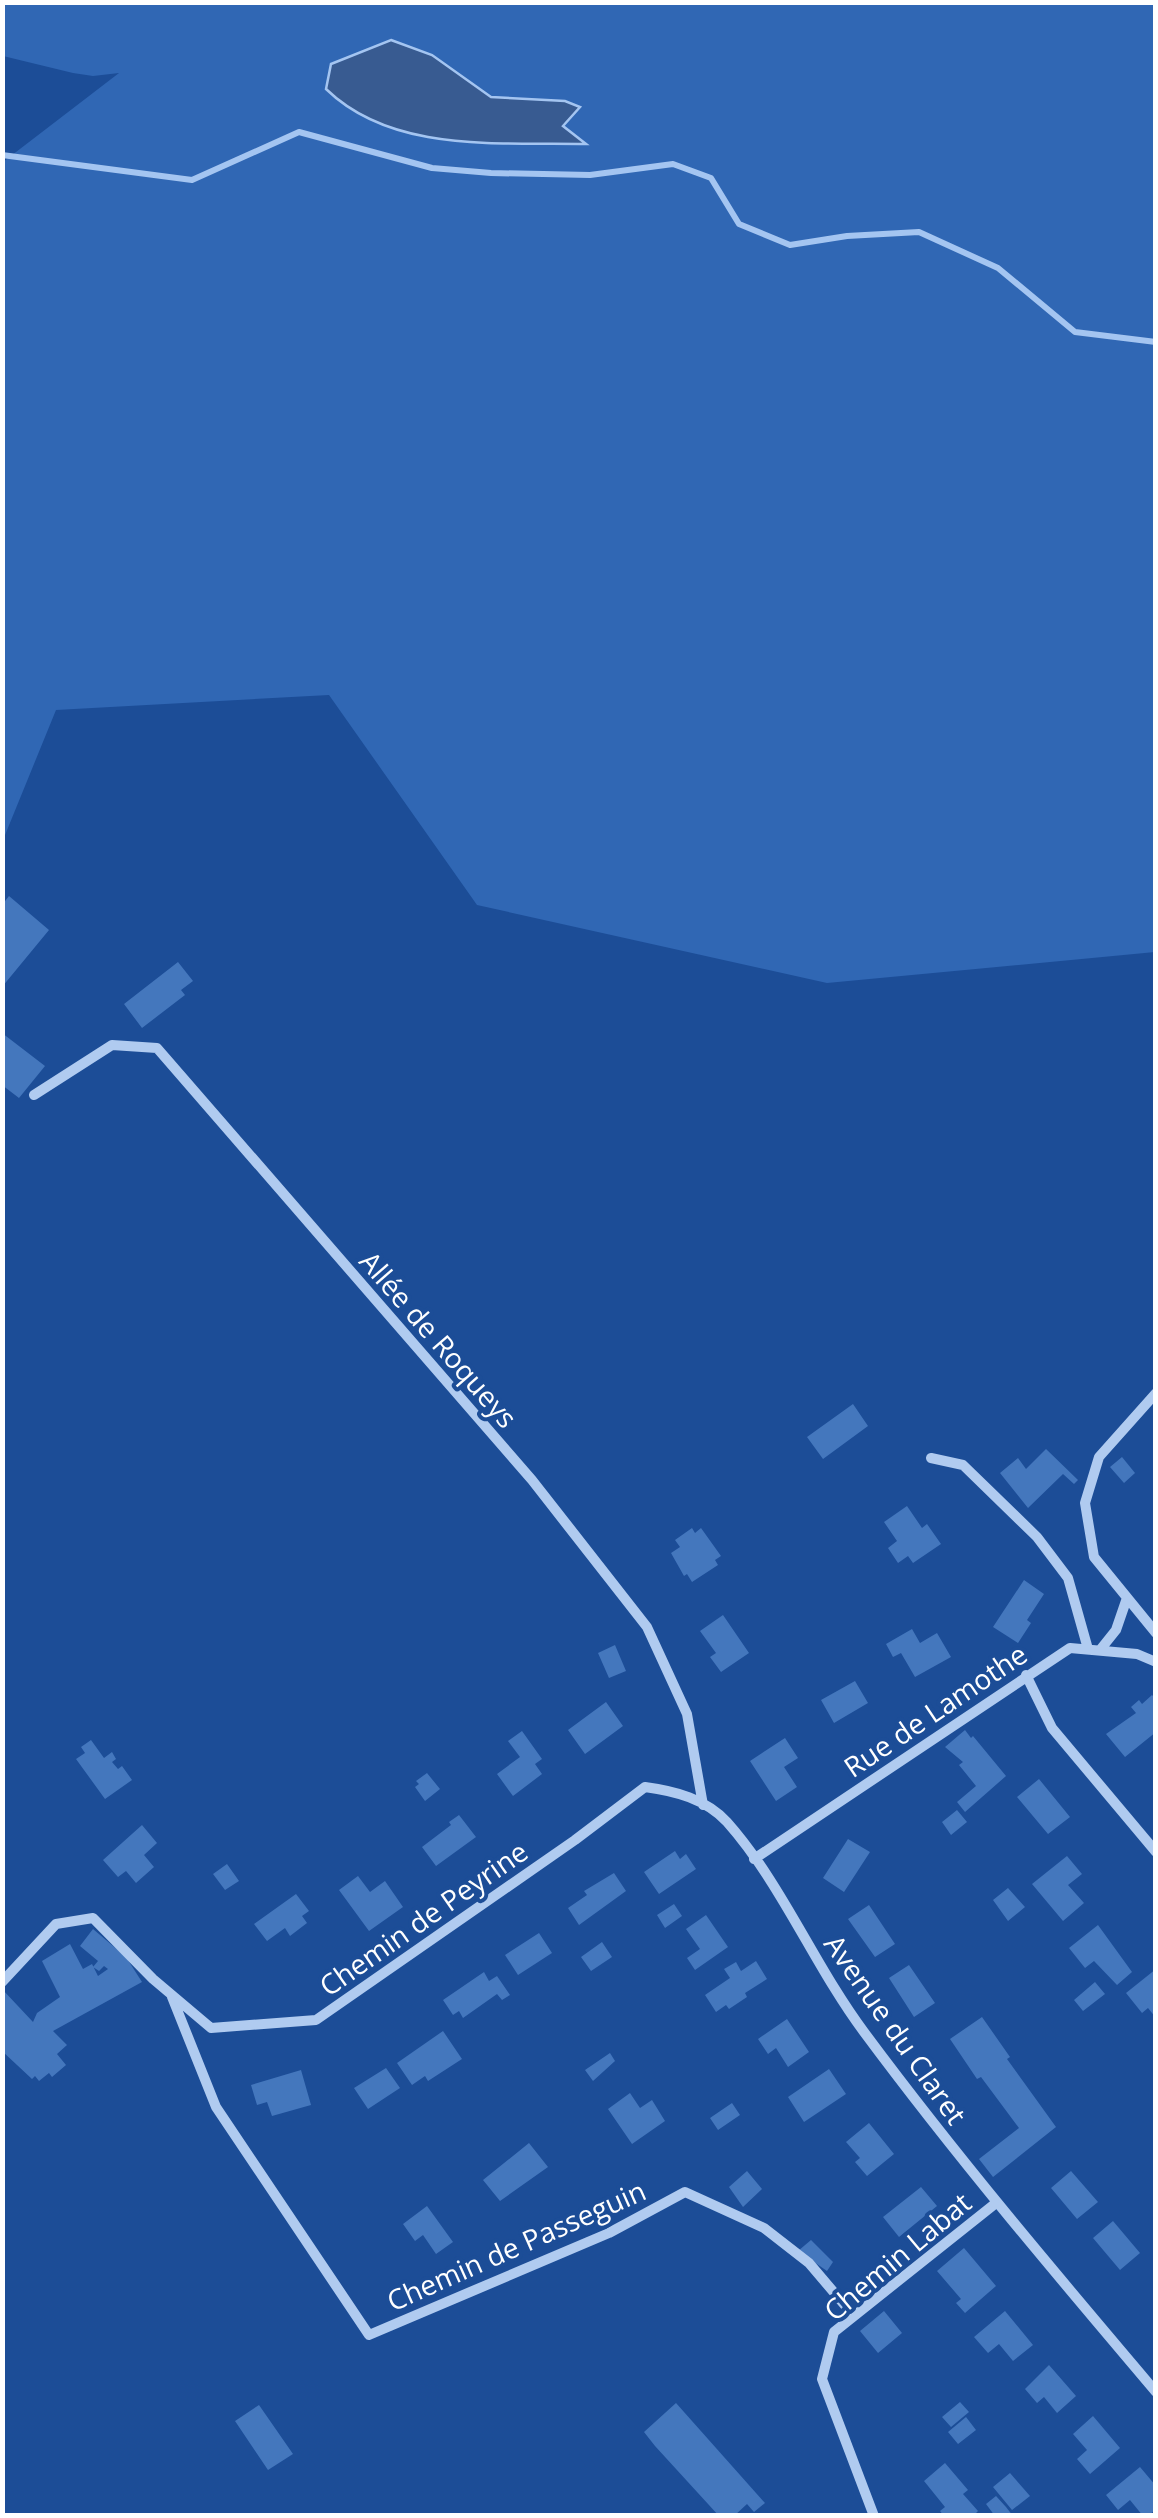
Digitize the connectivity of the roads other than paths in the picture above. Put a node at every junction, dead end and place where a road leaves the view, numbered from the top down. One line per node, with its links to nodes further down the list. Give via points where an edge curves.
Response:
1 (34, 1095): 9 (street, Allée de Roqueys, via 112,1045 157,1048 532,1480 646,1627 688,1714)
2 (1156, 1393): 4 (street, via 1098,1458 1085,1504 1094,1558)
3 (931, 1458): 6 (street, via 963,1465 1036,1537 1068,1578)
4 (1127, 1598): 5 (street); 6 (street, via 1116,1630)
5 (1156, 1633)
6 (1094, 1650): 7 (street, Rue de Lamothe); 8 (street, Rue de Lamothe, via 1070,1648)
7 (1156, 1662)
8 (1026, 1675): 11 (street, via 1052,1728); 12 (street, Rue de Lamothe)
9 (702, 1805): 10 (street, Avenue du Claret, via 681,1792 645,1786); 12 (street, Avenue du Claret, via 724,1819)
10 (575, 1840): 14 (street, Chemin de Peyrine, via 316,2020 212,2028)
11 (1156, 1852)
12 (754, 1860): 15 (street, Avenue du Claret, via 861,2028)
13 (2, 1982): 14 (street, Chemin de Peyrine, via 56,1924 93,1918)
14 (170, 1993): 16 (street, Chemin de Passeguin, via 216,2107 368,2335 609,2233 685,2192 764,2228 809,2264)
15 (996, 2203): 16 (street, Chemin Labat); 17 (street, Avenue du Claret)
16 (854, 2316): 18 (street, Chemin Labat, via 834,2332 822,2378)
17 (1156, 2392)
18 (874, 2516)

